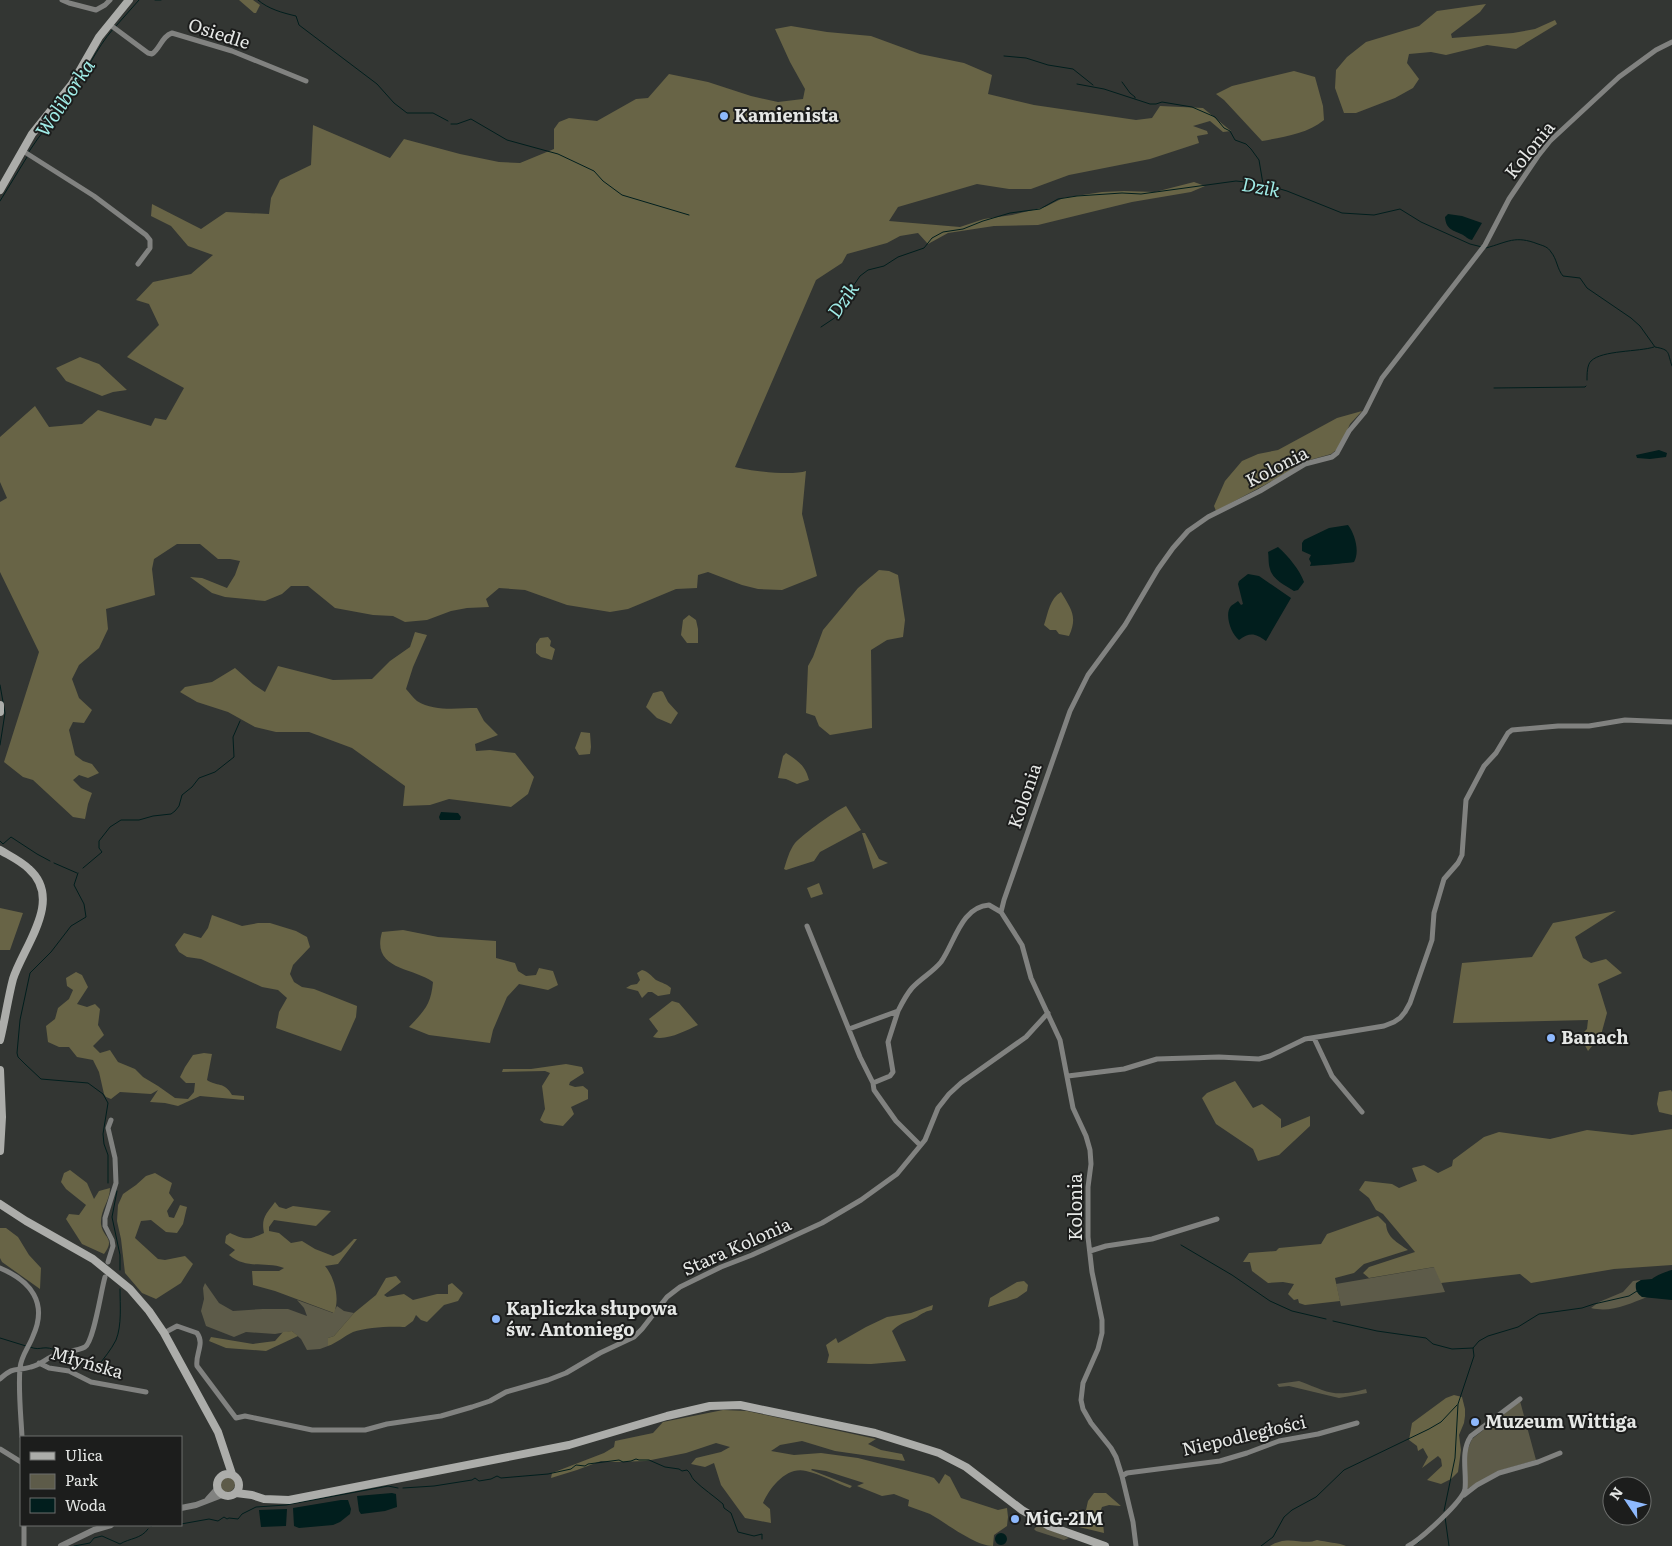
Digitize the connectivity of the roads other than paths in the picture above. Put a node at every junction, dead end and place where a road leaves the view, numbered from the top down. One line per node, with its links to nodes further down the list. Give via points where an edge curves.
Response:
1 (62, 0): 2 (street, via 96,10)
2 (110, 0)
3 (128, 0): 4 (main road)
4 (113, 26): 6 (street, Osiedle, via 152,54 172,33); 7 (main road, via 89,53 72,84 38,126)
5 (1672, 42): 14 (street, Kolonia, via 1618,77 1550,141 1518,184 1483,247 1376,386 1365,412 1348,431 1337,453 1306,464 1200,522 1181,539 1088,675 1070,711)
6 (306, 80)
7 (26, 152): 8 (main road); 9 (street, via 146,235 150,248)
8 (0, 190)
9 (138, 264)
10 (0, 705): 11 (main road)
11 (0, 712)
12 (1672, 722): 19 (street, via 1626,720 1589,726 1528,728 1508,733 1476,778 1466,800 1462,855 1444,878 1434,913 1432,940 1405,1012 1384,1026)
13 (0, 850): 20 (main road, via 31,871 40,883 42,897 40,917 13,979)
14 (1001, 912): 16 (street, Kolonia, via 989,905 969,914 940,962 913,987); 17 (street, Kolonia, via 1022,945 1031,978)
15 (807, 926): 18 (street)
16 (898, 1011): 18 (street); 23 (street, via 888,1042 892,1074)
17 (1048, 1013): 22 (street, Kolonia, via 1060,1040); 26 (street, Stara Kolonia, via 1026,1037 949,1094 938,1108)
18 (849, 1029): 23 (street)
19 (1314, 1038): 22 (street, via 1259,1059 1157,1059 1124,1069); 24 (street, via 1332,1076)
20 (0, 1040)
21 (0, 1070): 27 (main road)
22 (1068, 1076): 32 (street, Kolonia, via 1073,1108 1090,1150)
23 (873, 1083): 26 (street, via 874,1090 896,1121)
24 (1362, 1112)
25 (111, 1120): 33 (street, via 108,1128 116,1183 105,1218 113,1246)
26 (920, 1145): 36 (street, Stara Kolonia, via 897,1174 861,1200 790,1239 680,1287 634,1337 622,1344 548,1380 441,1416 364,1430 312,1430 245,1416 236,1418 199,1370 199,1336 178,1326)
27 (0, 1151)
28 (0, 1204): 31 (main road)
29 (0, 1209): 31 (main road)
30 (1217, 1219): 32 (street, via 1152,1239)
31 (26, 1220): 36 (main road, via 83,1252 112,1273 150,1311)
32 (1090, 1251): 48 (street, Kolonia, via 1102,1333 1083,1383 1081,1400 1090,1423 1111,1448)
33 (108, 1262)
34 (0, 1268): 38 (street, via 12,1273 33,1291 39,1308 37,1323)
35 (105, 1277): 37 (street, via 89,1342 83,1348 57,1354)
36 (164, 1333): 47 (main road, via 218,1432)
37 (39, 1363): 38 (street, Młyńska, via 30,1368); 40 (street, Młyńska, via 69,1371 91,1382)
38 (20, 1368): 39 (street, Młyńska, via 11,1370); 43 (street)
39 (0, 1379)
40 (146, 1392)
41 (1520, 1399): 53 (street, via 1468,1439 1465,1486)
42 (1357, 1423): 48 (street, Niepodległości, via 1278,1441 1226,1460)
43 (22, 1436)
44 (0, 1449): 46 (street)
45 (1560, 1453): 53 (street, via 1499,1473)
46 (20, 1461)
47 (228, 1474): 49 (main road, via 237,1478); 50 (main road, via 218,1479)
48 (1122, 1476): 60 (street)
49 (239, 1484): 51 (main road); 52 (main road)
50 (220, 1492): 51 (main road, via 231,1496); 54 (street, via 205,1502)
51 (236, 1493): 52 (main road)
52 (252, 1495): 59 (main road, via 289,1500 569,1445 710,1406 740,1405 875,1433 939,1453 966,1467 1022,1510 1049,1526)
53 (1461, 1497): 61 (street, via 1428,1531)
54 (182, 1508)
55 (24, 1526): 57 (street)
56 (108, 1526): 58 (street)
57 (24, 1546)
58 (61, 1546)
59 (1105, 1546)
60 (1136, 1546)
61 (1408, 1546)

